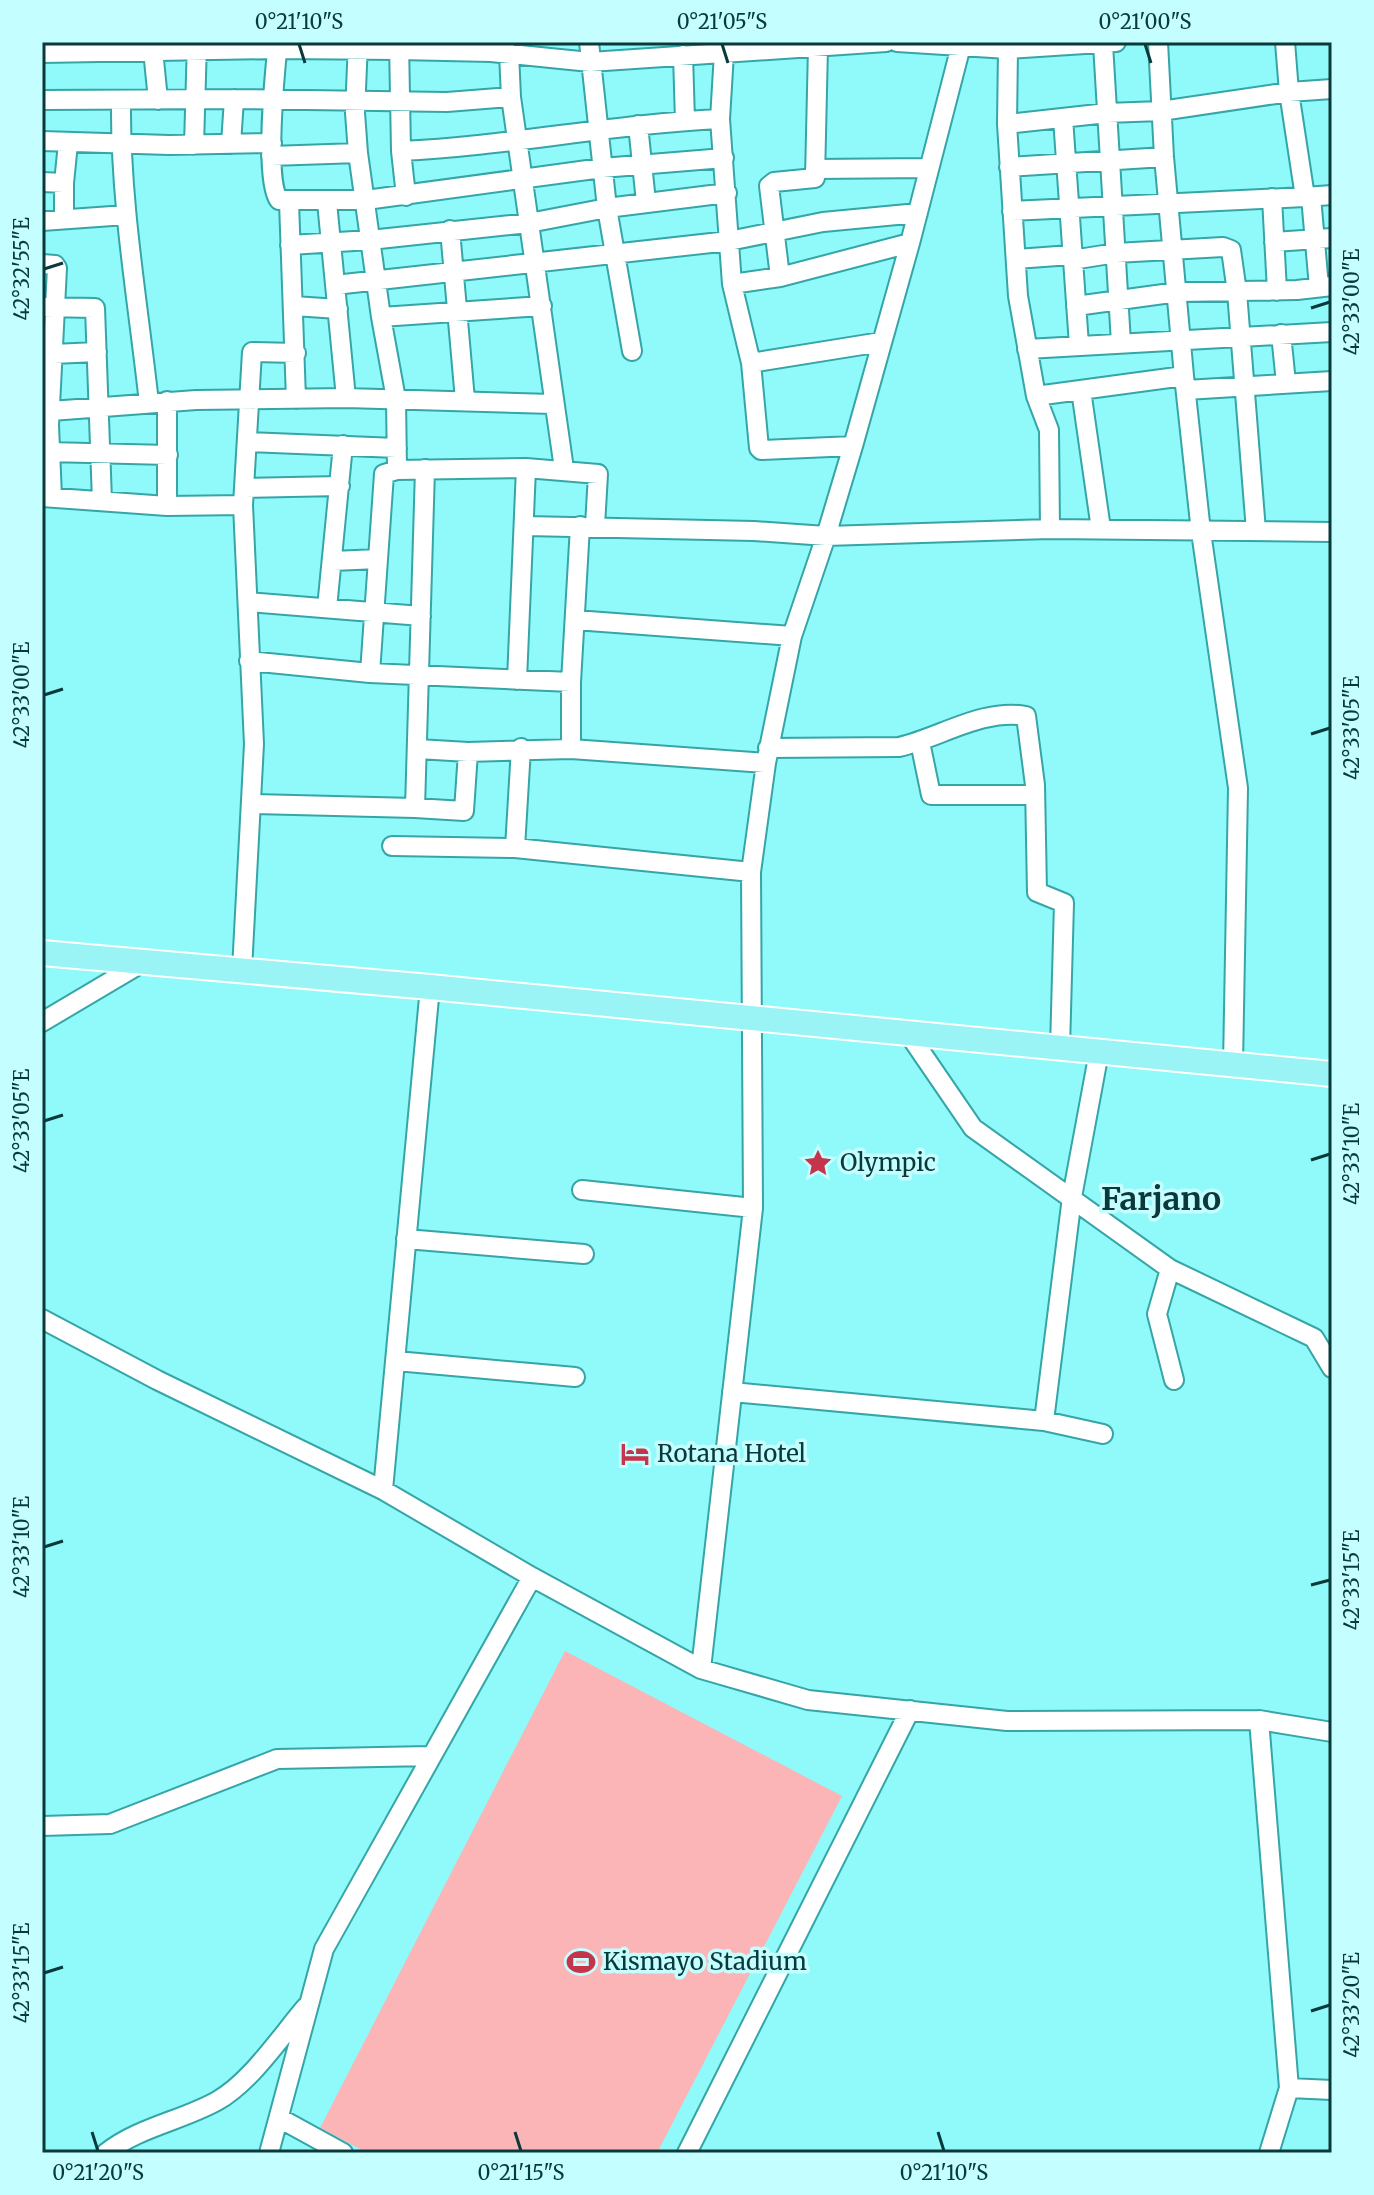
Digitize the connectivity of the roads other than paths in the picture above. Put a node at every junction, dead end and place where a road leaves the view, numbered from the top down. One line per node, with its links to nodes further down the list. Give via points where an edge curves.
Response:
1 (589, 42): 21 (street)
2 (886, 42): 14 (street)
3 (897, 42): 8 (street)
4 (1158, 42): 33 (street)
5 (1285, 42): 23 (street)
6 (1110, 43): 18 (street); 34 (street)
7 (278, 45): 10 (street); 11 (street); 30 (street)
8 (962, 45): 18 (street); 57 (street)
9 (197, 46): 10 (street); 19 (street); 28 (street)
10 (234, 46)
11 (358, 46): 12 (street); 31 (street)
12 (399, 46): 16 (street); 32 (street)
13 (82, 47): 15 (street); 19 (street)
14 (818, 47): 17 (street); 58 (street)
15 (46, 49)
16 (497, 49): 21 (street); 24 (street)
17 (711, 49): 20 (street); 36 (street)
18 (1008, 49): 38 (street)
19 (153, 50): 27 (street)
20 (683, 55): 21 (street); 37 (street)
21 (590, 62): 40 (street)
22 (1332, 89): 23 (street)
23 (1289, 92): 33 (street); 65 (street)
24 (511, 97): 32 (street); 42 (street)
25 (234, 99): 28 (street); 30 (street); 45 (street)
26 (42, 100): 29 (street)
27 (158, 100): 28 (street); 29 (street)
28 (196, 100): 46 (street)
29 (121, 101): 44 (street)
30 (274, 101): 31 (street); 47 (street)
31 (355, 101): 32 (street); 49 (street)
32 (400, 102): 48 (street)
33 (1161, 111): 34 (street); 50 (street)
34 (1107, 113): 35 (street); 52 (street)
35 (1063, 118): 38 (street); 53 (street)
36 (720, 119): 37 (street); 51 (street)
37 (685, 121): 39 (street)
38 (1007, 124): 55 (street)
39 (638, 125): 40 (street); 54 (street)
40 (598, 130): 42 (street); 56 (street)
41 (42, 141): 43 (street)
42 (518, 141): 48 (street); 59 (street)
43 (68, 143): 44 (street); 61 (street)
44 (120, 144): 46 (street); 77 (street)
45 (231, 144): 46 (street); 47 (street)
46 (194, 145)
47 (272, 150): 49 (street); 68 (street, via 276,196)
48 (401, 151): 64 (street)
49 (358, 153): 67 (street)
50 (1164, 157): 52 (street); 71 (street)
51 (724, 158): 54 (street); 62 (street)
52 (1110, 161): 53 (street); 72 (street)
53 (1066, 164): 55 (street); 74 (street)
54 (642, 165): 56 (street); 70 (street)
55 (1009, 167): 75 (street)
56 (602, 168): 59 (street); 73 (street)
57 (928, 168): 58 (street); 76 (street)
58 (815, 169): 82 (street, via 815,178 770,184)
59 (524, 180): 64 (street); 80 (street)
60 (42, 182): 61 (street)
61 (64, 183): 78 (street)
62 (727, 193): 70 (street); 85 (street)
63 (1332, 195): 65 (street)
64 (406, 196): 67 (street)
65 (1308, 197): 66 (street); 83 (street)
66 (1272, 198): 71 (street); 86 (street)
67 (366, 200): 69 (street); 84 (street)
68 (289, 202): 69 (street); 89 (street)
69 (327, 202): 88 (street)
70 (646, 202): 73 (street)
71 (1169, 204): 72 (street); 90 (street)
72 (1114, 207): 74 (street); 91 (street)
73 (607, 208): 80 (street); 92 (street)
74 (1069, 208): 75 (street); 93 (street)
75 (1012, 211): 94 (street)
76 (918, 213): 82 (street, via 823,222); 87 (street)
77 (126, 215): 78 (street); 138 (street)
78 (64, 219): 79 (street)
79 (42, 221)
80 (529, 223): 81 (street); 95 (street)
81 (450, 230): 84 (street); 97 (street)
82 (774, 233): 85 (street); 98 (street)
83 (1323, 239): 86 (street); 102 (street)
84 (370, 240): 88 (street); 99 (street)
85 (729, 241): 92 (street); 100 (street)
86 (1274, 242): 103 (street)
87 (910, 243): 98 (street); 118 (street)
88 (331, 244): 89 (street); 101 (street)
89 (290, 245): 108 (street)
90 (1173, 249): 91 (street); 104 (street); 105 (street, via 1231,250)
91 (1116, 253): 93 (street); 106 (street)
92 (614, 254): 95 (street); 123 (street)
93 (1071, 257): 94 (street); 110 (street)
94 (1016, 259): 122 (street)
95 (536, 263): 97 (street); 109 (street)
96 (42, 264): 107 (street, via 56,266)
97 (452, 272): 99 (street); 112 (street)
98 (780, 277): 100 (street)
99 (375, 279): 101 (street); 113 (street)
100 (732, 284): 126 (street)
101 (335, 285): 111 (street)
102 (1326, 286): 103 (street)
103 (1277, 291): 105 (street)
104 (1178, 292): 105 (street); 106 (street); 117 (street)
105 (1237, 292): 116 (street)
106 (1118, 299): 110 (street); 119 (street)
107 (48, 306): 121 (street); 124 (street, via 95,308)
108 (294, 306): 111 (street); 125 (street)
109 (542, 306): 112 (street); 139 (street)
110 (1076, 306): 120 (street)
111 (338, 309): 133 (street)
112 (455, 311): 113 (street); 137 (street)
113 (381, 317): 136 (street)
114 (1332, 332): 115 (street)
115 (1281, 334): 116 (street); 129 (street)
116 (1239, 338): 117 (street); 130 (street)
117 (1182, 340): 119 (street); 128 (street)
118 (881, 342): 126 (street); 144 (street)
119 (1121, 343): 120 (street)
120 (1079, 345): 122 (street)
121 (49, 347): 124 (street); 141 (street)
122 (1027, 349): 132 (street)
123 (632, 351)
124 (97, 352): 140 (street)
125 (296, 353): 134 (street, via 252,352); 135 (street)
126 (751, 363): 144 (street, via 761,450)
127 (1332, 381): 129 (street)
128 (1185, 383): 130 (street); 131 (street); 163 (street)
129 (1286, 383): 130 (street)
130 (1244, 386): 162 (street)
131 (1081, 390): 132 (street); 161 (street)
132 (1036, 396): 160 (street, via 1049,430)
133 (346, 398): 135 (street); 136 (street)
134 (249, 399): 135 (street); 138 (street); 142 (street)
135 (296, 399)
136 (396, 399): 137 (street); 145 (street)
137 (465, 400): 139 (street)
138 (158, 402): 140 (street); 148 (street)
139 (553, 404): 151 (street)
140 (100, 407): 141 (street); 147 (street)
141 (47, 420): 146 (street)
142 (248, 442): 143 (street); 154 (street)
143 (343, 445): 145 (street); 153 (street)
144 (853, 446): 165 (street)
145 (397, 448): 152 (street)
146 (49, 452): 147 (street); 155 (street)
147 (101, 455): 148 (street); 156 (street)
148 (168, 455): 157 (street)
149 (526, 468): 150 (street); 151 (street); 158 (street)
150 (425, 469): 152 (street); 171 (street)
151 (564, 469): 159 (street, via 598,474)
152 (397, 470): 166 (street, via 382,479)
153 (340, 486): 154 (street); 167 (street)
154 (244, 496): 157 (street); 168 (street)
155 (47, 497): 156 (street)
156 (102, 501): 157 (street)
157 (167, 506)
158 (526, 526): 159 (street); 177 (street)
159 (588, 526): 165 (street); 172 (street)
160 (1050, 529): 161 (street); 165 (street)
161 (1101, 529): 163 (street)
162 (1256, 531): 163 (street); 164 (street)
163 (1201, 532): 202 (street, via 1238,788)
164 (1332, 532)
165 (826, 536): 173 (street)
166 (378, 559): 167 (street); 170 (street)
167 (333, 561): 169 (street)
168 (248, 602): 169 (street); 174 (street)
169 (327, 608): 170 (street)
170 (374, 612): 171 (street); 175 (street)
171 (421, 616): 176 (street)
172 (575, 620): 173 (street); 178 (street)
173 (792, 636): 184 (street)
174 (249, 661): 175 (street); 186 (street)
175 (370, 673): 176 (street)
176 (418, 675): 177 (street); 181 (street)
177 (517, 680): 178 (street)
178 (571, 682): 182 (street)
179 (920, 742): 184 (street); 185 (street, via 931,795); 185 (street, via 978,721 1026,716)
180 (521, 748): 182 (street); 183 (street); 191 (street)
181 (418, 749): 183 (street); 187 (street)
182 (571, 749): 184 (street)
183 (468, 752): 188 (street)
184 (767, 756): 192 (street)
185 (1035, 795): 200 (street, via 1037,892 1064,903)
186 (252, 804): 187 (street); 195 (street)
187 (415, 808): 188 (street)
188 (464, 811): 190 (street)
189 (392, 846): 190 (street)
190 (461, 846): 191 (street)
191 (515, 848): 192 (street)
192 (751, 872): 197 (street)
193 (42, 953): 194 (main road)
194 (145, 961): 195 (main road); 198 (street)
195 (242, 970): 196 (main road)
196 (430, 987): 197 (main road); 207 (street)
197 (751, 1017): 199 (main road); 206 (street)
198 (42, 1022)
199 (908, 1033): 200 (main road); 205 (street, via 973,1128)
200 (1060, 1048): 201 (main road)
201 (1099, 1052): 202 (main road); 205 (street)
202 (1233, 1065): 203 (main road)
203 (1332, 1074)
204 (582, 1190): 206 (street)
205 (1072, 1197): 209 (street); 216 (street)
206 (753, 1208): 215 (street)
207 (406, 1239): 208 (street); 211 (street)
208 (584, 1254)
209 (1170, 1269): 212 (street, via 1314,1338); 214 (street, via 1157,1314)
210 (42, 1319): 218 (street)
211 (396, 1361): 213 (street); 218 (street)
212 (1332, 1368)
213 (575, 1377)
214 (1174, 1380)
215 (732, 1392): 216 (street); 220 (street)
216 (1044, 1421): 217 (street)
217 (1103, 1434)
218 (383, 1490): 219 (street)
219 (532, 1577): 220 (street); 224 (street)
220 (701, 1669): 221 (street, via 808,1700)
221 (910, 1710): 222 (street, via 1007,1721); 233 (street)
222 (1259, 1720): 223 (street); 227 (street)
223 (1332, 1732)
224 (430, 1756): 225 (street, via 277,1759 110,1824); 226 (street, via 324,1949)
225 (42, 1826)
226 (308, 2005): 229 (street); 230 (street, via 236,2089)
227 (1289, 2088): 228 (street); 234 (street)
228 (1332, 2090)
229 (281, 2119): 231 (street); 232 (street)
230 (106, 2153)
231 (269, 2153)
232 (343, 2153)
233 (687, 2153)
234 (1269, 2153)

